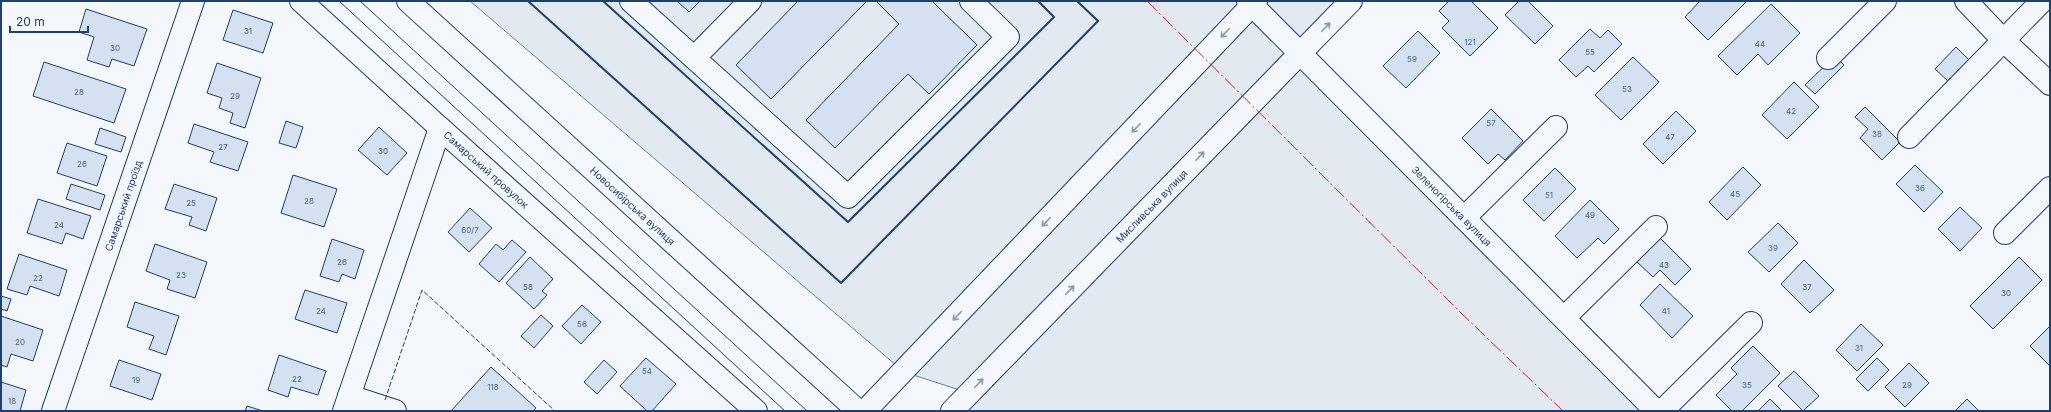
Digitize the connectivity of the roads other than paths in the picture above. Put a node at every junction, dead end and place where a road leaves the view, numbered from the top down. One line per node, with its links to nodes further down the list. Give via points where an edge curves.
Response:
1 (193, 1): 27 (street, Самарський проїзд)
2 (301, 1): 18 (street)
3 (408, 1): 30 (street, Новосибірська вулиця)
4 (631, 1): 14 (street)
5 (750, 1): 14 (street)
6 (970, 1): 14 (street, via 1008,37 848,197)
7 (1351, 1): 13 (street, Мисливська вулиця, one-way to 7)
8 (1885, 1): 15 (street)
9 (1966, 1): 12 (street)
10 (2042, 1): 12 (street)
11 (1252, 2): 13 (street, Зеленогірська вулиця); 31 (street, one-way to 31)
12 (2002, 40): 16 (street); 19 (street)
13 (1300, 53): 21 (street, Зеленогірська вулиця); 32 (street, Мисливська вулиця, one-way to 13)
14 (694, 58)
15 (1828, 58)
16 (2050, 84)
17 (1556, 127): 21 (street)
18 (440, 128): 26 (street, Самарський провулок); 29 (street, Самарський провулок)
19 (1909, 137)
20 (2050, 188): 23 (street)
21 (1464, 218): 24 (street, Зеленогірська вулиця)
22 (1656, 227): 24 (street)
23 (2005, 233)
24 (1564, 318): 33 (street, Зеленогірська вулиця)
25 (1751, 323): 34 (street)
26 (347, 403): 28 (street)
27 (53, 411)
28 (395, 411)
29 (756, 411)
30 (858, 411)
31 (865, 411)
32 (952, 411)
33 (1656, 411)
34 (1662, 411)

